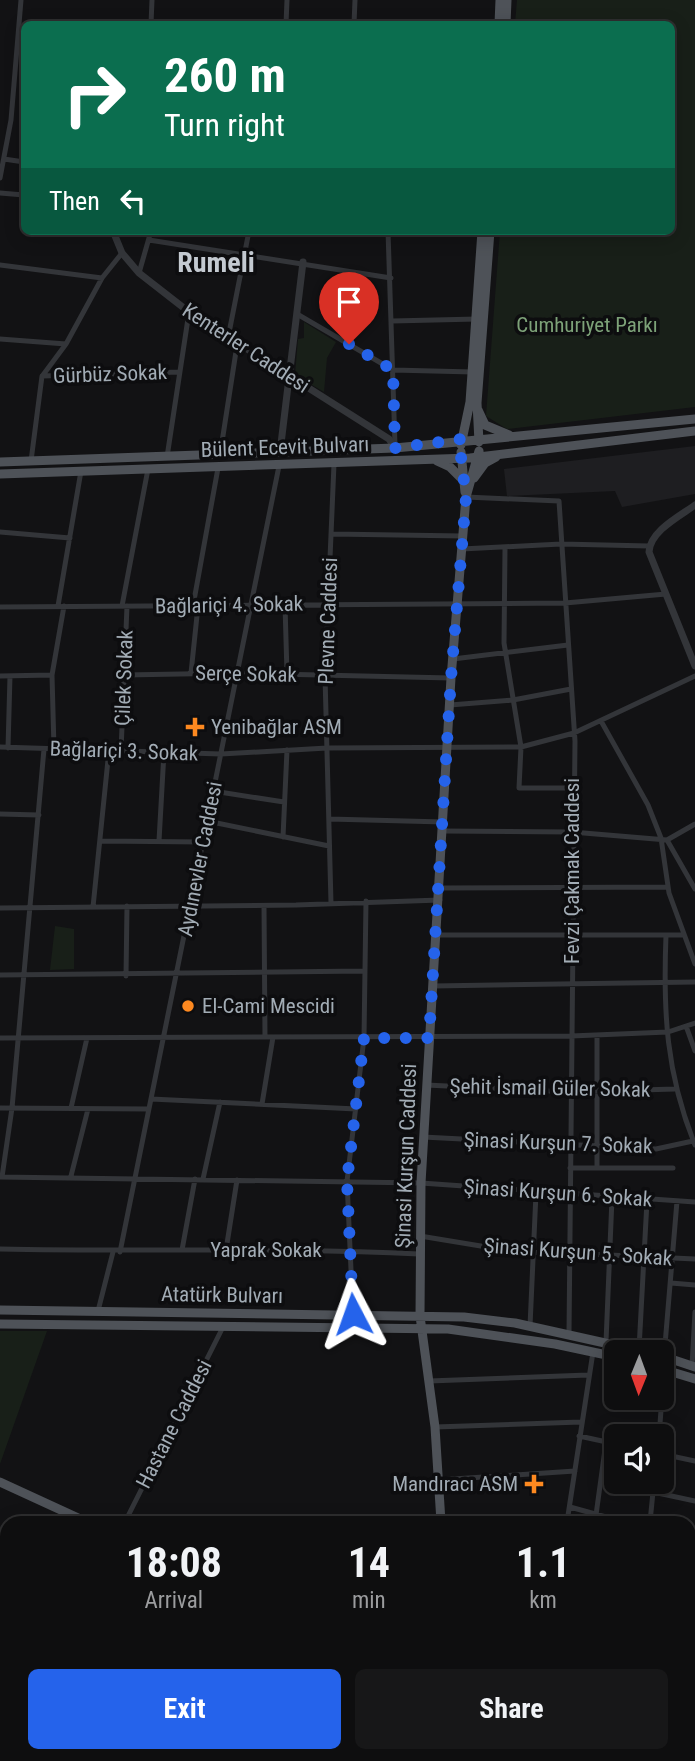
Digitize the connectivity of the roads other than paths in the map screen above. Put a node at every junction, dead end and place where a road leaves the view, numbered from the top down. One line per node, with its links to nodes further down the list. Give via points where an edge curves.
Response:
1 (21, 0): 12 (street)
2 (152, 0): 7 (street)
3 (287, 0): 8 (street)
4 (355, 0): 9 (street)
5 (499, 0): 10 (main road)
6 (507, 0): 11 (main road)
7 (151, 21)
8 (287, 21)
9 (354, 21)
10 (499, 21)
11 (506, 21)
12 (21, 39): 13 (street)
13 (4, 159): 14 (street); 15 (street)
14 (21, 162)
15 (0, 178)
16 (0, 193): 17 (street)
17 (21, 195)
18 (115, 235): 25 (street, Kenterler Caddesi)
19 (150, 235): 24 (street)
20 (248, 235): 26 (street)
21 (388, 235): 31 (street)
22 (482, 235): 34 (main road, Şinasi Kurşun Caddesi)
23 (490, 235): 34 (main road, Şinasi Kurşun Caddesi)
24 (149, 240): 26 (street); 29 (street)
25 (122, 253): 29 (street, Kenterler Caddesi); 30 (street)
26 (244, 254): 27 (street); 36 (street)
27 (303, 262): 31 (street); 33 (street)
28 (0, 265): 30 (street)
29 (139, 273): 32 (street, Kenterler Caddesi)
30 (102, 278): 38 (street)
31 (391, 278): 35 (street)
32 (189, 312): 36 (street, Kenterler Caddesi); 41 (street)
33 (297, 314): 40 (street); 44 (street)
34 (480, 319): 35 (street); 42 (main road, Şinasi Kurşun Caddesi)
35 (392, 321): 40 (street)
36 (228, 338): 39 (street, Kenterler Caddesi)
37 (0, 340): 38 (street)
38 (66, 344): 43 (street)
39 (237, 345): 44 (street, Kenterler Caddesi); 54 (street)
40 (393, 370): 42 (street); 50 (street)
41 (180, 372): 43 (street, Gürbüz Sokak); 55 (street)
42 (475, 372): 45 (main road, Şinasi Kurşun Caddesi)
43 (42, 376): 57 (street, Gürbüz Sokak)
44 (290, 378): 50 (street, Kenterler Caddesi, via 389,439); 52 (street)
45 (473, 402): 48 (main road, via 485,425); 49 (main road, via 460,430); 51 (main road, Şinasi Kurşun Caddesi); 51 (main road, Şinasi Kurşun Caddesi)
46 (695, 419): 48 (main road, Bülent Ecevit Bulvarı)
47 (695, 431): 53 (main road, Bülent Ecevit Bulvarı)
48 (524, 437): 51 (main road, Bülent Ecevit Bulvarı)
49 (439, 443): 50 (main road, Bülent Ecevit Bulvarı); 51 (main road, Bülent Ecevit Bulvarı)
50 (395, 448): 52 (main road, Bülent Ecevit Bulvarı)
51 (470, 449): 53 (main road, Bülent Ecevit Bulvarı); 56 (main road, Bülent Ecevit Bulvarı); 65 (main road, Şinasi Kurşun Caddesi); 65 (main road, Şinasi Kurşun Caddesi)
52 (280, 452): 54 (main road, Bülent Ecevit Bulvarı)
53 (504, 454): 65 (main road, via 485,463)
54 (220, 455): 55 (main road, Bülent Ecevit Bulvarı)
55 (167, 457): 57 (main road, Bülent Ecevit Bulvarı)
56 (429, 459): 59 (main road, Bülent Ecevit Bulvarı); 65 (main road, via 450,467)
57 (31, 461): 58 (main road, Bülent Ecevit Bulvarı)
58 (0, 462)
59 (334, 464): 60 (main road, Bülent Ecevit Bulvarı); 69 (street, Plevne Caddesi)
60 (279, 466): 61 (main road, Bülent Ecevit Bulvarı); 85 (street, Aydınevler Caddesi)
61 (218, 468): 62 (main road, Bülent Ecevit Bulvarı); 84 (street)
62 (148, 469): 63 (main road, Bülent Ecevit Bulvarı); 83 (street, Çilek Sokak)
63 (81, 471): 64 (main road, Bülent Ecevit Bulvarı); 71 (street)
64 (0, 474)
65 (467, 485): 66 (main road, Şinasi Kurşun Caddesi)
66 (466, 497): 70 (main road, Şinasi Kurşun Caddesi); 72 (street, Fevzi Çakmak Caddesi, via 559,501)
67 (695, 505): 73 (street, via 659,531)
68 (0, 532): 71 (street)
69 (332, 534): 70 (street); 79 (street, Plevne Caddesi)
70 (463, 536): 74 (main road, Şinasi Kurşun Caddesi)
71 (70, 538): 82 (street)
72 (561, 544): 73 (street); 75 (street); 78 (street, Fevzi Çakmak Caddesi)
73 (649, 546): 76 (street)
74 (461, 549): 75 (street); 77 (main road, Şinasi Kurşun Caddesi)
75 (505, 549): 80 (street)
76 (666, 594): 78 (street, Bağlariçi 4. Sokak); 90 (street)
77 (457, 602): 79 (street, Bağlariçi 4. Sokak); 80 (street, Bağlariçi 4. Sokak); 89 (main road, Şinasi Kurşun Caddesi)
78 (565, 603): 80 (street, Bağlariçi 4. Sokak); 87 (street, Fevzi Çakmak Caddesi)
79 (326, 604): 81 (street, Bağlariçi 4. Sokak); 98 (street, Plevne Caddesi)
80 (504, 604): 88 (street)
81 (285, 605): 85 (street, Bağlariçi 4. Sokak); 93 (street)
82 (61, 606): 83 (street, Bağlariçi 4. Sokak); 86 (street, Bağlariçi 4. Sokak); 94 (street)
83 (125, 606): 84 (street, Bağlariçi 4. Sokak); 95 (street, Çilek Sokak)
84 (196, 606): 85 (street, Bağlariçi 4. Sokak); 91 (street)
85 (251, 606): 92 (street, Aydınevler Caddesi)
86 (0, 607)
87 (568, 645): 88 (street); 101 (street, Fevzi Çakmak Caddesi)
88 (505, 653): 89 (street); 102 (street)
89 (453, 659): 100 (main road, Şinasi Kurşun Caddesi)
90 (695, 666)
91 (191, 673): 92 (street, Serçe Sokak); 95 (street, Serçe Sokak)
92 (237, 673): 93 (street, Serçe Sokak); 117 (street, Aydınevler Caddesi)
93 (287, 674): 98 (street, Serçe Sokak)
94 (52, 675): 97 (street); 111 (street)
95 (124, 675): 114 (street, Çilek Sokak)
96 (0, 676): 97 (street)
97 (10, 676): 108 (street)
98 (325, 676): 100 (street, Serçe Sokak); 109 (street, Plevne Caddesi)
99 (695, 676): 104 (street, Bağlariçi 3. Sokak)
100 (451, 678): 103 (main road, Şinasi Kurşun Caddesi)
101 (571, 689): 102 (street); 105 (street, Fevzi Çakmak Caddesi)
102 (513, 700): 103 (street); 107 (street)
103 (450, 705): 113 (main road, Şinasi Kurşun Caddesi)
104 (601, 721): 105 (street, Bağlariçi 3. Sokak); 129 (street)
105 (574, 733): 107 (street, Bağlariçi 3. Sokak); 118 (street, Fevzi Çakmak Caddesi)
106 (0, 747): 108 (street, Bağlariçi 3. Sokak)
107 (521, 747): 113 (street, Bağlariçi 3. Sokak); 118 (street, via 519,788)
108 (8, 748): 110 (street, Bağlariçi 3. Sokak)
109 (327, 748): 113 (street, Bağlariçi 3. Sokak); 115 (street, Bağlariçi 3. Sokak); 123 (street, Plevne Caddesi)
110 (44, 749): 111 (street, Bağlariçi 3. Sokak); 122 (street)
111 (54, 749): 112 (street, Bağlariçi 3. Sokak)
112 (108, 750): 114 (street, Bağlariçi 3. Sokak); 130 (street)
113 (448, 750): 126 (main road, Şinasi Kurşun Caddesi)
114 (121, 751): 116 (street, Bağlariçi 3. Sokak)
115 (287, 751): 117 (street, Bağlariçi 3. Sokak); 120 (street)
116 (164, 752): 117 (street, Bağlariçi 3. Sokak); 131 (street)
117 (221, 754): 119 (street, Aydınevler Caddesi)
118 (572, 789): 127 (street, Fevzi Çakmak Caddesi)
119 (213, 791): 120 (street); 124 (street, Aydınevler Caddesi)
120 (284, 802): 128 (street)
121 (0, 814): 122 (street)
122 (39, 815): 146 (street)
123 (329, 820): 126 (street); 133 (street, Plevne Caddesi)
124 (207, 821): 128 (street); 132 (street, Aydınevler Caddesi)
125 (695, 824): 129 (street)
126 (443, 827): 127 (street); 135 (main road, Şinasi Kurşun Caddesi)
127 (572, 832): 129 (street); 136 (street, Fevzi Çakmak Caddesi)
128 (283, 837): 133 (street)
129 (664, 839): 134 (street); 137 (street)
130 (100, 841): 131 (street); 144 (street)
131 (159, 841): 132 (street)
132 (203, 842): 141 (street, Aydınevler Caddesi)
133 (330, 846): 140 (street, Plevne Caddesi)
134 (668, 887): 136 (street); 149 (street)
135 (440, 888): 136 (street); 138 (main road, Şinasi Kurşun Caddesi)
136 (572, 888): 150 (street, Fevzi Çakmak Caddesi)
137 (695, 889)
138 (440, 900): 139 (street); 147 (main road, Şinasi Kurşun Caddesi)
139 (366, 901): 140 (street); 152 (street)
140 (331, 903): 143 (street)
141 (190, 905): 142 (street); 143 (street); 155 (street, Aydınevler Caddesi)
142 (127, 906): 144 (street); 156 (street)
143 (264, 906): 153 (street)
144 (93, 907): 146 (street)
145 (0, 908): 146 (street)
146 (29, 909): 157 (street)
147 (437, 935): 150 (street); 161 (main road, Şinasi Kurşun Caddesi)
148 (666, 935): 149 (street); 150 (street); 158 (street)
149 (684, 935): 151 (street)
150 (572, 936): 160 (street, Fevzi Çakmak Caddesi)
151 (694, 960)
152 (364, 971): 153 (street); 173 (street)
153 (265, 974): 155 (street); 167 (street)
154 (0, 975): 157 (street)
155 (176, 975): 156 (street); 172 (street, Aydınevler Caddesi)
156 (126, 976): 157 (street)
157 (22, 977): 170 (street)
158 (664, 982): 159 (street); 160 (street); 164 (street)
159 (695, 982)
160 (571, 985): 161 (street); 166 (street, Fevzi Çakmak Caddesi)
161 (433, 986): 174 (main road, Şinasi Kurşun Caddesi)
162 (695, 1023): 163 (street)
163 (685, 1026): 164 (street); 175 (street)
164 (668, 1032): 165 (street); 177 (street)
165 (597, 1035): 166 (street); 179 (street)
166 (571, 1036): 174 (street); 178 (street, Fevzi Çakmak Caddesi)
167 (265, 1037): 168 (street); 172 (street)
168 (273, 1037): 173 (street); 182 (street)
169 (0, 1038): 170 (street)
170 (17, 1038): 171 (street); 184 (street)
171 (87, 1038): 172 (street); 185 (street)
172 (163, 1038): 180 (street, Aydınevler Caddesi)
173 (364, 1038): 174 (street); 188 (street)
174 (429, 1038): 176 (main road, Şinasi Kurşun Caddesi)
175 (695, 1051)
176 (426, 1085): 178 (street, Şehit İsmail Güler Sokak); 189 (main road, Şinasi Kurşun Caddesi)
177 (675, 1088): 179 (street, Şehit İsmail Güler Sokak); 191 (street)
178 (571, 1092): 179 (street, Şehit İsmail Güler Sokak); 190 (street, Fevzi Çakmak Caddesi)
179 (597, 1092): 192 (street)
180 (151, 1099): 181 (street); 187 (street, Aydınevler Caddesi)
181 (220, 1102): 182 (street); 200 (street)
182 (262, 1104): 188 (street)
183 (0, 1108): 184 (street)
184 (12, 1108): 185 (street); 197 (street)
185 (71, 1108): 186 (street)
186 (88, 1109): 187 (street); 196 (street)
187 (149, 1109): 198 (street, Aydınevler Caddesi)
188 (356, 1109): 202 (street)
189 (423, 1137): 190 (street, Şinasi Kurşun 7. Sokak); 203 (main road, Şinasi Kurşun Caddesi)
190 (570, 1143): 192 (street, Şinasi Kurşun 7. Sokak); 193 (street, Fevzi Çakmak Caddesi)
191 (694, 1143): 192 (street, Şinasi Kurşun 7. Sokak, via 656,1149)
192 (597, 1145): 194 (street)
193 (570, 1168): 194 (street); 205 (street, Fevzi Çakmak Caddesi)
194 (597, 1168): 195 (street)
195 (673, 1168)
196 (71, 1176): 197 (street, Şinasi Kurşun 6. Sokak); 198 (street, Şinasi Kurşun 6. Sokak)
197 (1, 1177)
198 (135, 1177): 199 (street, Şinasi Kurşun 6. Sokak); 215 (street, Aydınevler Caddesi)
199 (195, 1179): 200 (street, Şinasi Kurşun 6. Sokak); 212 (street)
200 (203, 1179): 201 (street, Şinasi Kurşun 6. Sokak)
201 (237, 1180): 202 (street, Şinasi Kurşun 6. Sokak); 213 (street)
202 (347, 1181): 203 (street, Şinasi Kurşun 6. Sokak); 214 (street)
203 (421, 1183): 204 (street, Şinasi Kurşun 6. Sokak); 210 (main road, Şinasi Kurşun Caddesi)
204 (536, 1193): 205 (street, Şinasi Kurşun 6. Sokak); 216 (street)
205 (570, 1195): 206 (street, Şinasi Kurşun 6. Sokak); 218 (street, Fevzi Çakmak Caddesi)
206 (612, 1198): 207 (street, Şinasi Kurşun 6. Sokak); 219 (street)
207 (647, 1200): 208 (street, Şinasi Kurşun 6. Sokak); 220 (street)
208 (677, 1201): 209 (street, Şinasi Kurşun 6. Sokak); 221 (street)
209 (695, 1202)
210 (420, 1236): 216 (street, Şinasi Kurşun 5. Sokak); 217 (main road, Şinasi Kurşun Caddesi)
211 (0, 1249): 215 (street, Yaprak Sokak)
212 (182, 1250): 213 (street, Yaprak Sokak); 215 (street, Yaprak Sokak)
213 (226, 1250): 214 (street, Yaprak Sokak)
214 (349, 1250): 217 (street, Yaprak Sokak); 228 (street)
215 (117, 1252): 226 (street, Aydınevler Caddesi)
216 (534, 1253): 218 (street, Şinasi Kurşun 5. Sokak); 232 (street)
217 (419, 1254): 229 (main road, Şinasi Kurşun Caddesi)
218 (569, 1256): 219 (street, Şinasi Kurşun 5. Sokak); 234 (street, Fevzi Çakmak Caddesi)
219 (611, 1257): 220 (street, Şinasi Kurşun 5. Sokak); 235 (street)
220 (644, 1258): 221 (street, Şinasi Kurşun 5. Sokak); 236 (street)
221 (674, 1259): 222 (street, Şinasi Kurşun 5. Sokak); 223 (street)
222 (695, 1259)
223 (671, 1283): 224 (street); 237 (street)
224 (695, 1285)
225 (0, 1310): 226 (main road, Atatürk Bulvarı)
226 (98, 1311): 228 (main road, Atatürk Bulvarı)
227 (695, 1312): 242 (street)
228 (353, 1314): 229 (main road, Atatürk Bulvarı)
229 (420, 1316): 232 (main road, Atatürk Bulvarı); 233 (main road, Şinasi Kurşun Caddesi)
230 (0, 1324): 231 (main road, Atatürk Bulvarı)
231 (224, 1325): 233 (main road, Atatürk Bulvarı); 263 (street, Hastane Caddesi)
232 (530, 1326): 234 (main road, Atatürk Bulvarı)
233 (422, 1328): 239 (main road, Atatürk Bulvarı, via 466,1330); 246 (main road, Şinasi Kurşun Caddesi)
234 (569, 1334): 238 (main road, Atatürk Bulvarı)
235 (606, 1340)
236 (639, 1340)
237 (665, 1340)
238 (604, 1342)
239 (593, 1352): 240 (main road, Atatürk Bulvarı); 244 (street)
240 (604, 1354)
241 (674, 1361): 242 (main road)
242 (694, 1367)
243 (674, 1373): 245 (main road)
244 (588, 1375): 246 (street); 247 (street)
245 (695, 1379)
246 (429, 1381): 248 (main road, Şinasi Kurşun Caddesi)
247 (581, 1422): 248 (street); 249 (street)
248 (435, 1427): 255 (main road, Şinasi Kurşun Caddesi)
249 (579, 1436): 250 (street); 254 (street)
250 (604, 1442)
251 (604, 1457): 261 (street)
252 (674, 1457): 253 (street)
253 (695, 1461)
254 (575, 1471): 255 (street); 260 (street)
255 (438, 1480): 264 (main road, Şinasi Kurşun Caddesi)
256 (0, 1482): 262 (main road)
257 (653, 1494): 267 (street)
258 (664, 1494): 259 (street)
259 (695, 1500)
260 (570, 1507): 261 (street); 265 (street)
261 (596, 1515): 266 (street)
262 (74, 1516)
263 (128, 1516)
264 (441, 1516)
265 (568, 1516)
266 (600, 1516)
267 (651, 1516)

